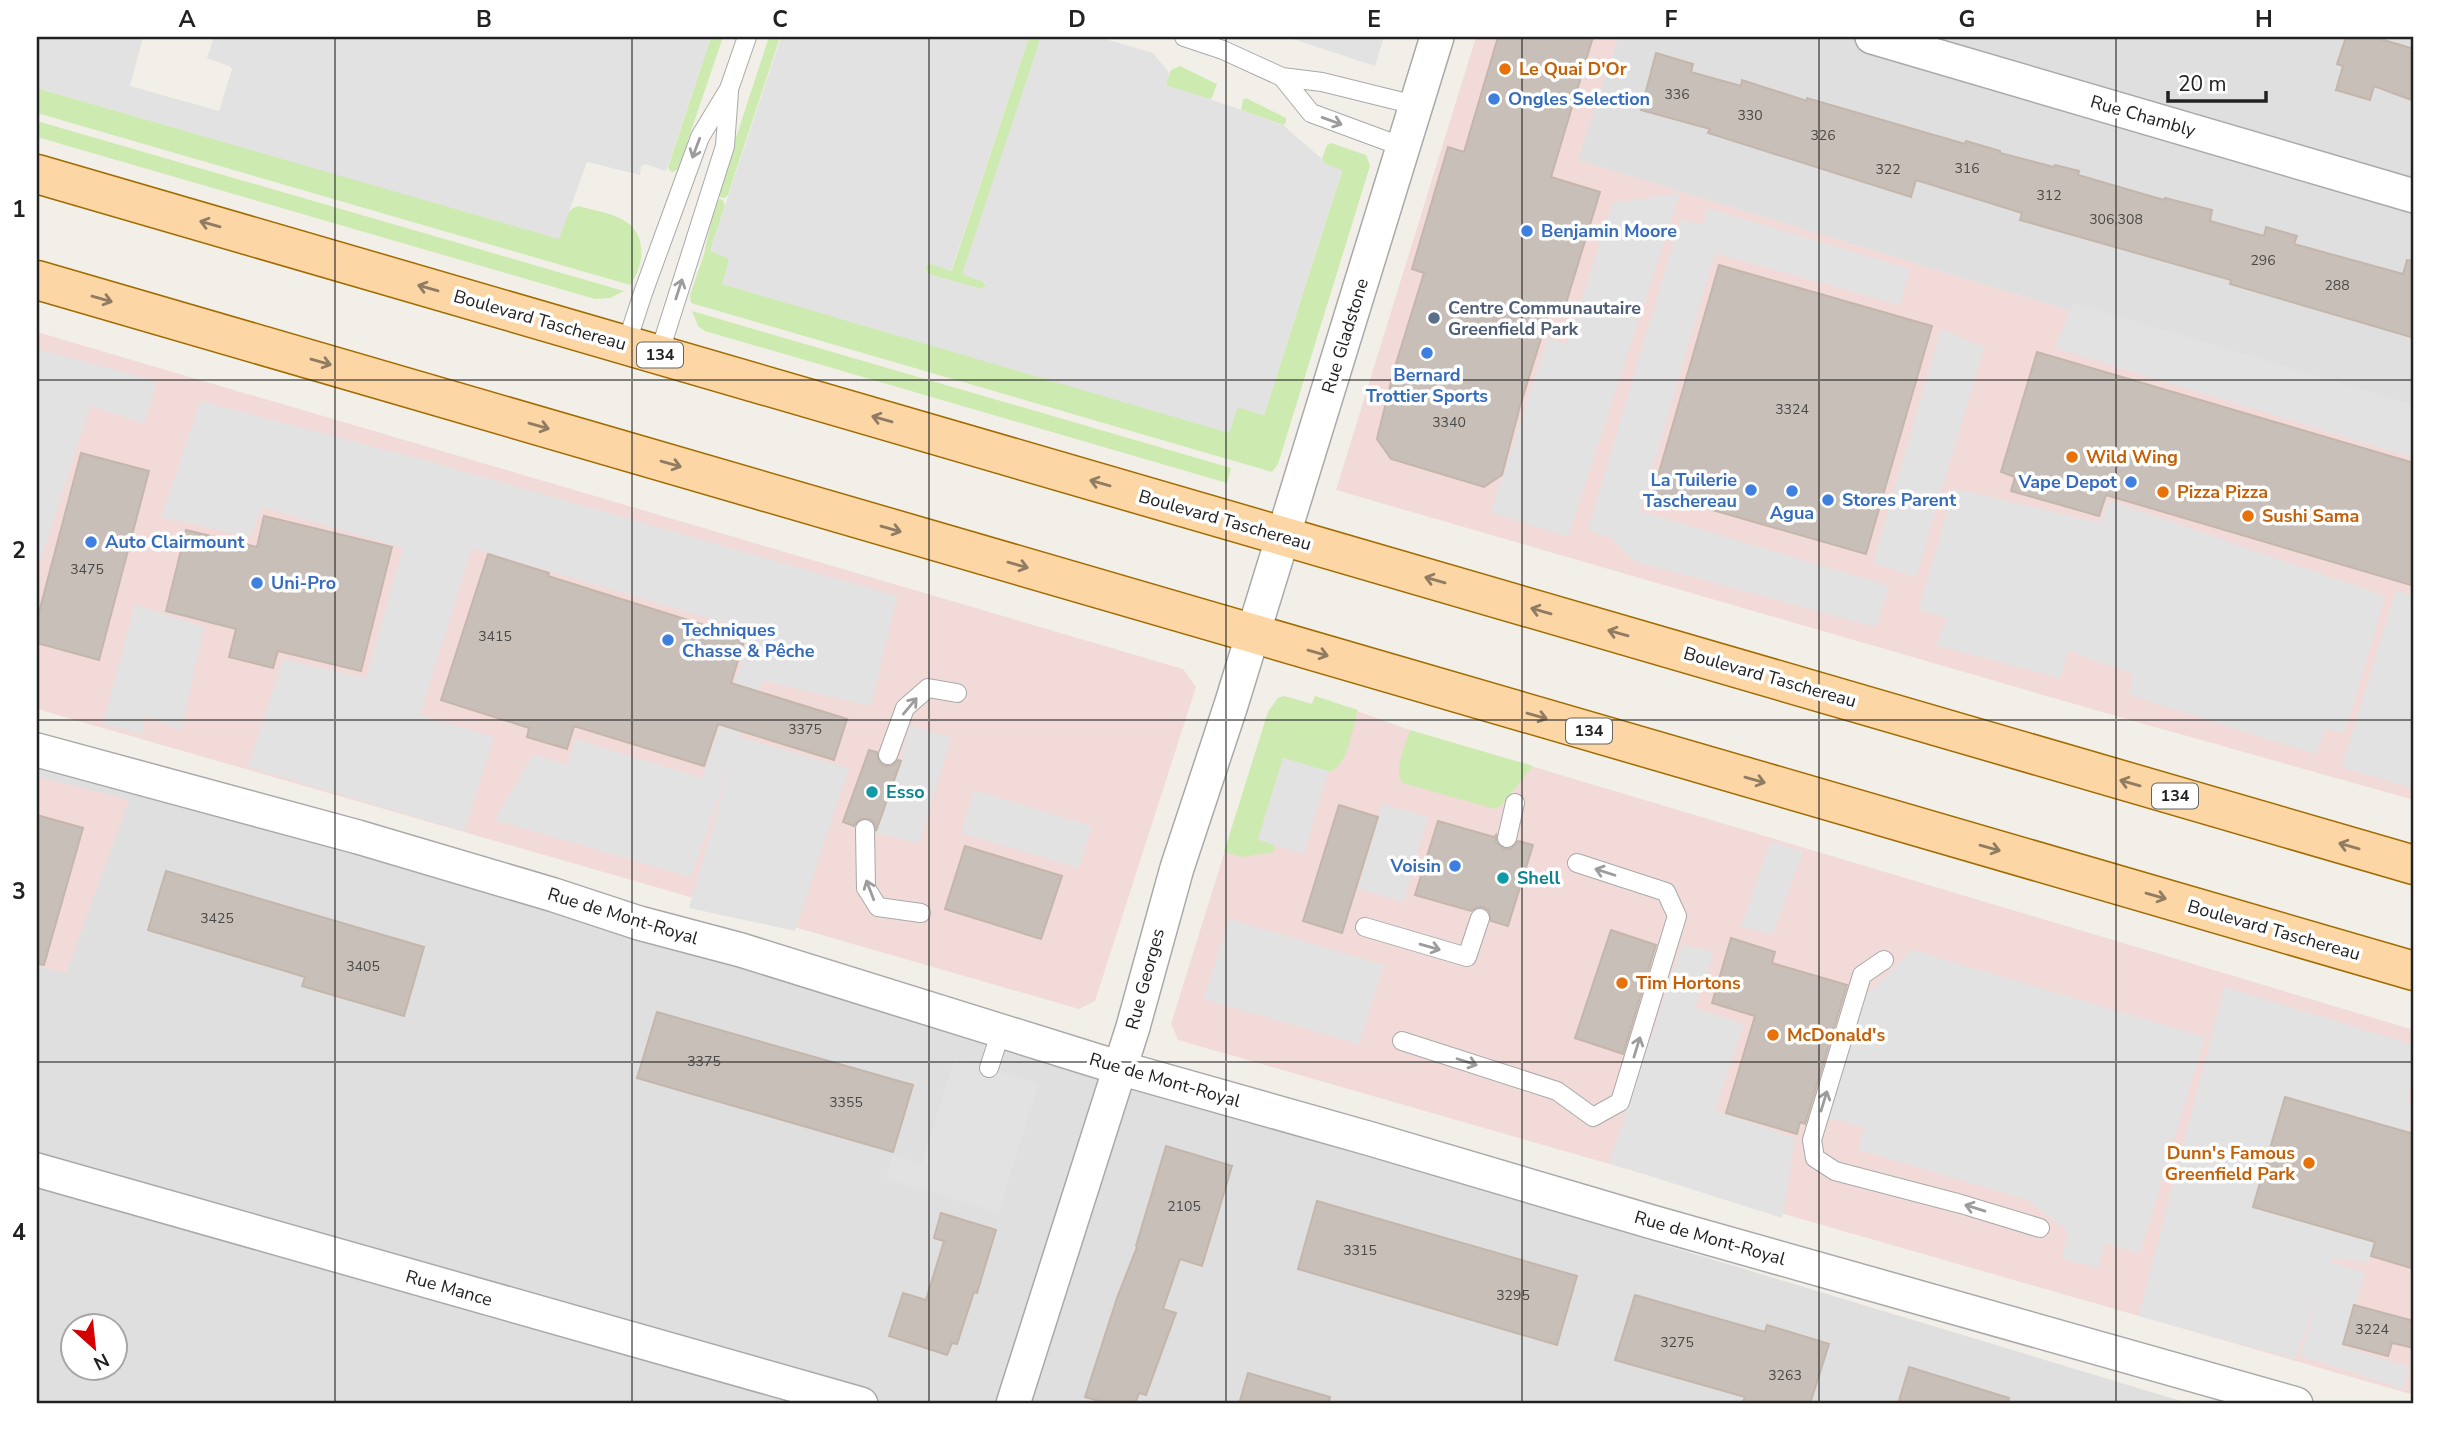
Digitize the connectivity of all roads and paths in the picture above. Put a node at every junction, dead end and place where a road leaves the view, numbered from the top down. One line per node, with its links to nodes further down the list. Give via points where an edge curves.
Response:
1 (747, 37): 6 (lane)
2 (1184, 37): 5 (lane)
3 (1437, 37): 7 (street, Rue Gladstone)
4 (1872, 37): 10 (street, Rue Chambly)
5 (1282, 77): 7 (lane, via 1322,82); 8 (lane, one-way to 8, via 1311,113)
6 (729, 89): 12 (lane, one-way to 6, via 725,146); 12 (lane, one-way to 12, via 700,137 643,293)
7 (1415, 106): 8 (street, Rue Gladstone)
8 (1403, 147): 13 (street, Rue Gladstone)
9 (37, 174): 12 (main road, Boulevard Taschereau / 134, one-way to 9)
10 (2414, 195)
11 (37, 280): 14 (main road, Boulevard Taschereau / 134, one-way to 14)
12 (643, 350): 13 (main road, Boulevard Taschereau / 134, one-way to 12)
13 (1284, 536): 14 (street, Rue Gladstone); 22 (main road, Boulevard Taschereau / 134, one-way to 13)
14 (1253, 634): 27 (main road, Boulevard Taschereau / 134, one-way to 27); 30 (street, Rue Georges, via 1177,868)
15 (957, 693): 17 (lane, one-way to 15, via 905,708 928,688)
16 (37, 750): 28 (street, Rue de Mont-Royal, via 554,895)
17 (888, 755)
18 (1515, 803): 20 (lane)
19 (864, 829): 23 (lane, one-way to 19, via 878,908 866,888)
20 (1507, 838)
21 (1577, 863): 29 (lane, one-way to 21, via 1557,1091 1592,1117 1620,1102 1677,916 1666,892)
22 (2414, 865)
23 (921, 913)
24 (1480, 918): 25 (lane, one-way to 24, via 1467,957)
25 (1364, 928)
26 (1884, 960): 33 (lane, one-way to 26, via 1835,1171 1815,1158 1812,1140 1862,975)
27 (2414, 971)
28 (1001, 1031): 30 (street, Rue de Mont-Royal); 31 (lane)
29 (1402, 1041)
30 (1120, 1068): 35 (street, Rue Georges); 36 (street, Rue de Mont-Royal)
31 (989, 1069)
32 (37, 1170): 34 (street, Rue Mance)
33 (2040, 1228)
34 (861, 1404)
35 (1013, 1404)
36 (2296, 1404)

